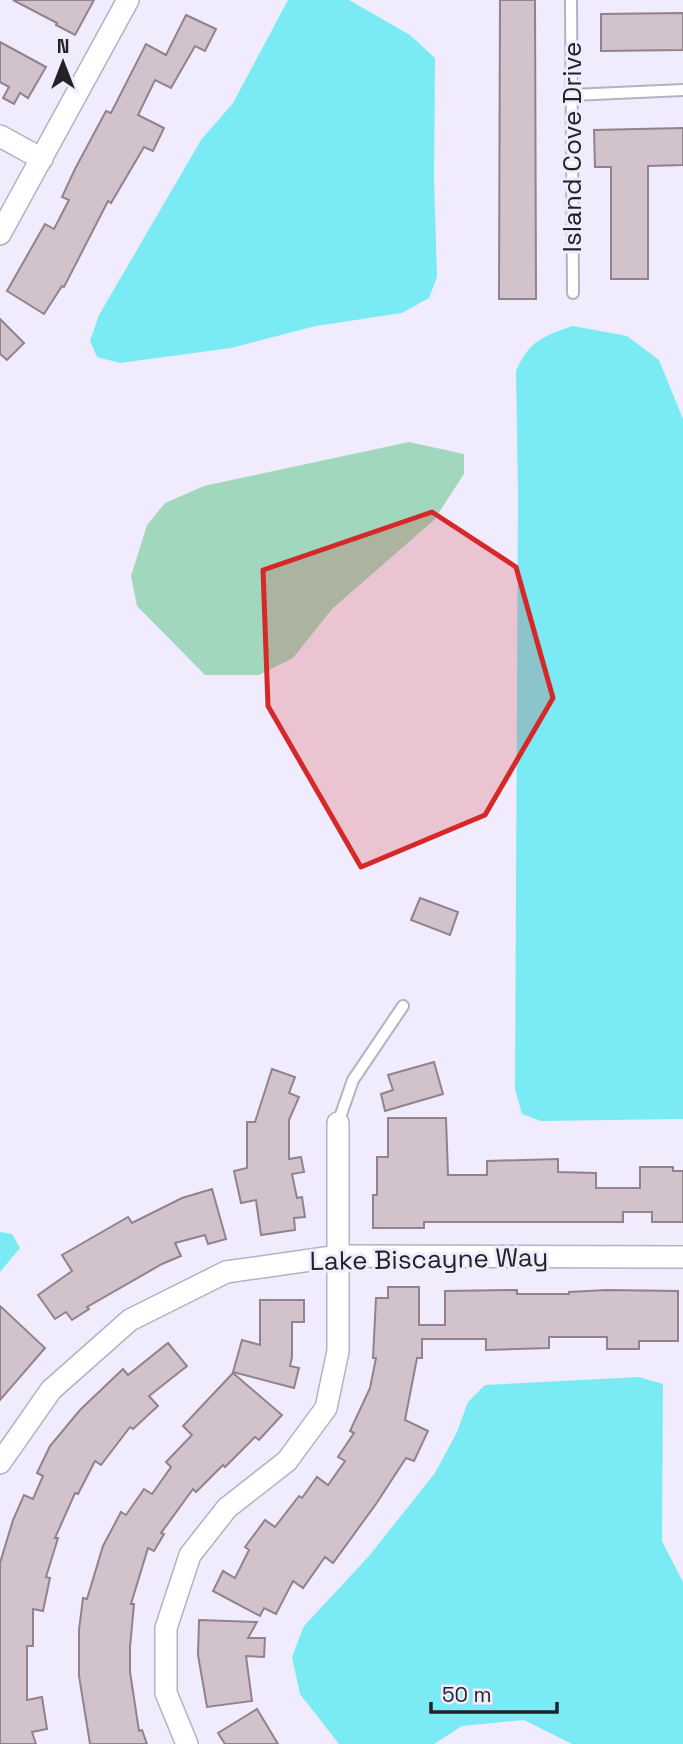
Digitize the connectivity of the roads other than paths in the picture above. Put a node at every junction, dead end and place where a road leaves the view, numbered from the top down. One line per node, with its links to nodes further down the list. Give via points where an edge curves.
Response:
1 (128, 0): 6 (street)
2 (571, 0): 4 (lane, Island Cove Drive)
3 (683, 90): 4 (lane)
4 (572, 94): 8 (lane, Island Cove Drive)
5 (0, 136): 6 (street)
6 (41, 159): 7 (street)
7 (0, 234)
8 (573, 293)
9 (403, 1006): 10 (lane, via 354,1080)
10 (338, 1123): 11 (street)
11 (339, 1256): 12 (street, Lake Biscayne Way); 13 (street, Lake Biscayne Way, via 226,1272 130,1320 51,1390); 14 (street, via 338,1351 326,1408 287,1461 227,1508 190,1555 166,1628 166,1693)
12 (683, 1257)
13 (0, 1463)
14 (187, 1744)

